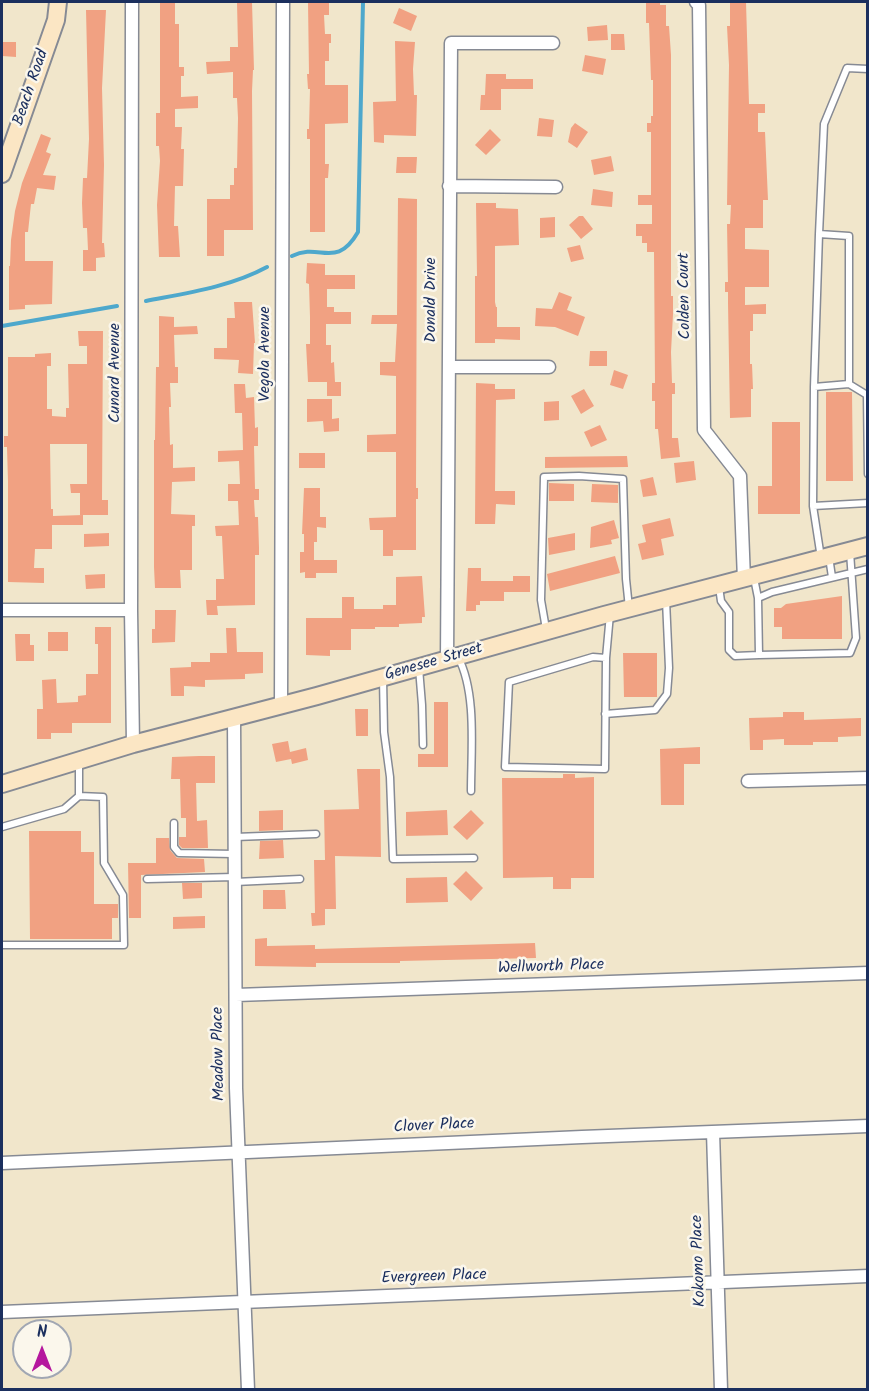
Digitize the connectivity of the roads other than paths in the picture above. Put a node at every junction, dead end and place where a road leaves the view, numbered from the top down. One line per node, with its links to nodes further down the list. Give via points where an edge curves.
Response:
1 (58, 2): 7 (main road, Beach Road, via 56,20)
2 (132, 2): 31 (street, Cunard Avenue)
3 (283, 2): 39 (street, Vegola Avenue)
4 (696, 2): 25 (street, Colden Court, via 704,430 740,477)
5 (553, 43): 8 (street, Donald Drive, via 451,43)
6 (867, 69): 10 (lane, via 847,68 824,124)
7 (2, 174)
8 (449, 186): 9 (street); 11 (street, Donald Drive)
9 (556, 187)
10 (819, 234): 13 (lane, via 849,236); 14 (lane)
11 (449, 367): 12 (street); 35 (street, Donald Drive)
12 (549, 367)
13 (849, 384): 14 (lane); 15 (lane, via 867,395)
14 (814, 387): 18 (lane)
15 (867, 419): 16 (lane)
16 (867, 474)
17 (867, 503): 18 (lane)
18 (813, 506): 21 (lane)
19 (867, 546): 20 (main road, Genesee Street)
20 (850, 551): 21 (main road, Genesee Street); 23 (lane)
21 (825, 558): 24 (lane); 25 (main road, Genesee Street)
22 (867, 569): 23 (lane)
23 (853, 572): 24 (lane); 34 (lane, via 856,638 850,654)
24 (832, 577): 27 (lane)
25 (749, 578): 26 (main road, Genesee Street); 27 (lane)
26 (718, 586): 28 (main road, Genesee Street); 34 (lane, via 721,601 729,612 729,650 735,656)
27 (758, 597): 34 (lane)
28 (666, 599): 29 (main road, Genesee Street); 40 (lane, via 667,694 655,710)
29 (629, 609): 32 (main road, Genesee Street); 33 (lane, via 623,478 544,477 542,600)
30 (2, 610): 31 (street)
31 (131, 610): 42 (street, Cunard Avenue)
32 (610, 613): 33 (main road, Genesee Street); 36 (lane)
33 (547, 631): 35 (main road, Genesee Street)
34 (759, 655)
35 (453, 658): 37 (main road, Genesee Street); 48 (lane, via 465,671 470,704)
36 (606, 658): 40 (lane); 40 (lane, via 592,657 509,682 505,767 605,769)
37 (419, 668): 38 (main road, Genesee Street); 43 (lane)
38 (383, 678): 39 (main road, Genesee Street); 55 (lane, via 393,859)
39 (281, 706): 41 (main road, Genesee Street)
40 (605, 714)
41 (234, 718): 42 (main road, Genesee Street); 53 (street, Meadow Place)
42 (133, 744): 44 (main road, Genesee Street)
43 (423, 745)
44 (79, 760): 47 (main road, Genesee Street); 49 (lane)
45 (867, 778): 46 (street)
46 (748, 781)
47 (2, 784)
48 (471, 791)
49 (79, 796): 51 (lane, via 64,809); 59 (lane, via 103,797 104,863 123,895 124,945)
50 (174, 823): 54 (lane, via 174,846 179,853)
51 (2, 827)
52 (315, 834): 53 (lane)
53 (235, 837): 54 (street, Meadow Place)
54 (235, 854): 58 (street, Meadow Place)
55 (474, 858)
56 (147, 879): 58 (lane)
57 (300, 879): 58 (lane)
58 (235, 880): 61 (street, Meadow Place)
59 (2, 945)
60 (867, 973): 61 (street, Wellworth Place)
61 (236, 995): 64 (street, Meadow Place)
62 (867, 1126): 63 (street, Clover Place)
63 (713, 1132): 64 (street, Clover Place); 67 (street, Kokomo Place)
64 (239, 1152): 65 (street, Clover Place); 68 (street, Meadow Place)
65 (2, 1163)
66 (867, 1276): 67 (street, Evergreen Place)
67 (716, 1282): 68 (street, Evergreen Place); 71 (street, Kokomo Place)
68 (244, 1302): 69 (street, Evergreen Place); 70 (street, Meadow Place)
69 (2, 1312)
70 (248, 1389)
71 (721, 1389)

